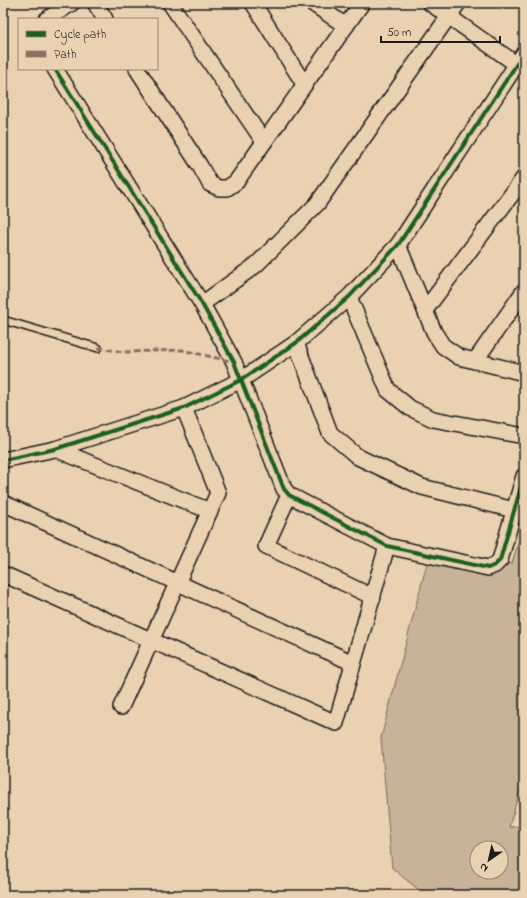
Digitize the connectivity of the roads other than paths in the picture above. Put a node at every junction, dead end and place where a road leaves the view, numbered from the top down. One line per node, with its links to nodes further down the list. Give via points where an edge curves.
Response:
1 (72, 3): 10 (street)
2 (95, 3): 11 (street)
3 (170, 3): 17 (street)
4 (253, 3): 16 (street)
5 (312, 3): 12 (street)
6 (362, 3): 12 (street)
7 (430, 3): 9 (street)
8 (458, 3): 9 (street)
9 (449, 16): 13 (street); 22 (street, via 317,204 256,265)
10 (49, 18)
11 (104, 18)
12 (346, 26): 16 (street)
13 (521, 61): 19 (street)
14 (55, 70): 22 (street)
15 (138, 70): 17 (street, via 210,184 227,188 236,182)
16 (304, 84): 17 (street)
17 (264, 142)
18 (524, 178): 23 (street)
19 (398, 245): 21 (street); 23 (street)
20 (524, 291): 27 (street)
21 (349, 297): 25 (street); 31 (street, via 388,390 410,408 433,419)
22 (202, 304): 29 (street)
23 (424, 310): 27 (street, via 443,346 459,357)
24 (3, 320): 26 (lane)
25 (296, 343): 29 (street); 37 (street, via 330,433 358,457 422,487)
26 (98, 348)
27 (475, 361): 28 (street)
28 (524, 373)
29 (242, 380): 30 (street); 35 (street, via 284,489)
30 (184, 408): 32 (street); 38 (street, via 218,493)
31 (524, 436)
32 (55, 449): 33 (street); 38 (street)
33 (3, 460)
34 (524, 476): 37 (street)
35 (289, 495): 39 (street); 42 (street, via 266,546)
36 (3, 503): 41 (street)
37 (514, 510): 39 (street, via 500,560 488,568)
38 (210, 511): 41 (street)
39 (387, 546): 42 (street)
40 (3, 574): 43 (street)
41 (178, 582): 43 (street); 44 (street)
42 (373, 597): 44 (street)
43 (151, 640): 44 (street, via 336,723); 45 (street)
44 (353, 663)
45 (121, 707)

